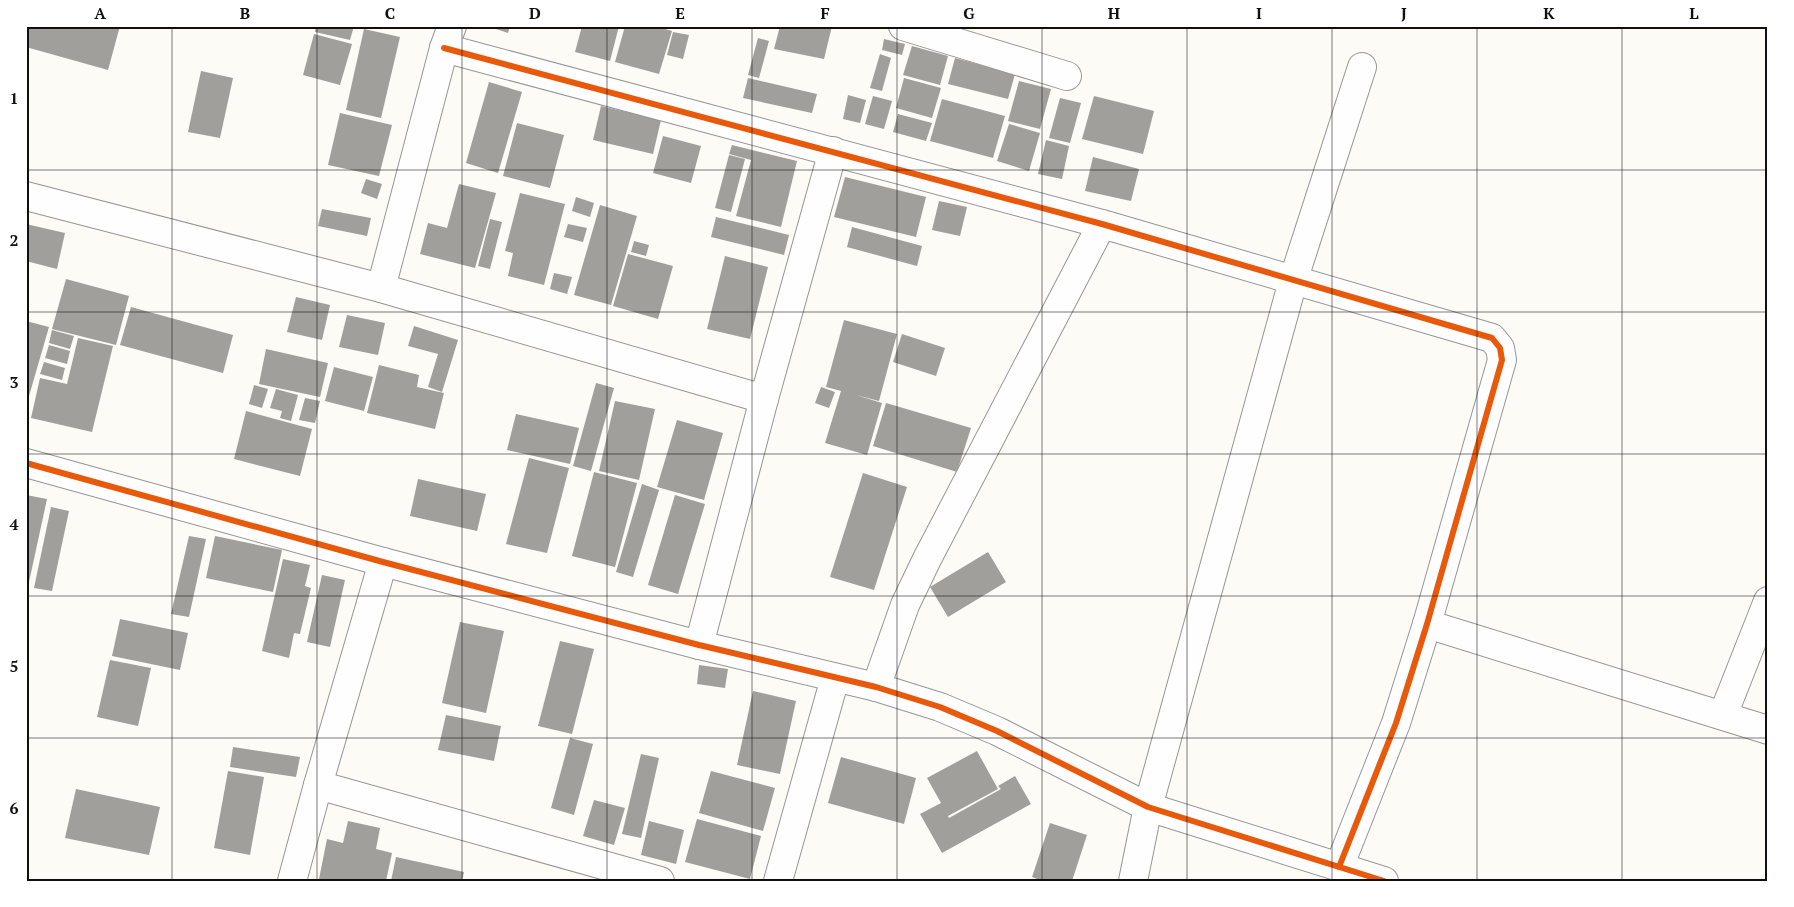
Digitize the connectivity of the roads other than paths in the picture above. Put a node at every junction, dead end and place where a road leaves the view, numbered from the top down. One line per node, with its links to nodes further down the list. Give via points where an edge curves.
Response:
1 (903, 26): 4 (street)
2 (448, 37): 5 (street); 9 (street)
3 (1362, 67): 8 (street)
4 (1067, 76)
5 (833, 151): 7 (street); 10 (street)
6 (26, 196): 9 (street)
7 (1102, 224): 8 (street); 17 (street, via 927,559 905,605)
8 (1293, 280): 14 (street, via 1492,338 1500,348 1502,360); 21 (street)
9 (381, 288): 10 (street)
10 (764, 399): 15 (street)
11 (26, 463): 12 (street)
12 (383, 562): 15 (street); 20 (street)
13 (1768, 601): 18 (street)
14 (1427, 624): 18 (street); 22 (street, via 1396,723)
15 (699, 645): 16 (street)
16 (835, 678): 17 (street); 25 (street)
17 (876, 687): 21 (street, via 940,707 997,731)
18 (1723, 715): 19 (street)
19 (1768, 730)
20 (318, 785): 23 (street); 24 (street)
21 (1148, 807): 22 (street); 26 (street)
22 (1338, 867): 27 (street)
23 (292, 881)
24 (660, 881)
25 (778, 881)
26 (1133, 881)
27 (1384, 881)

